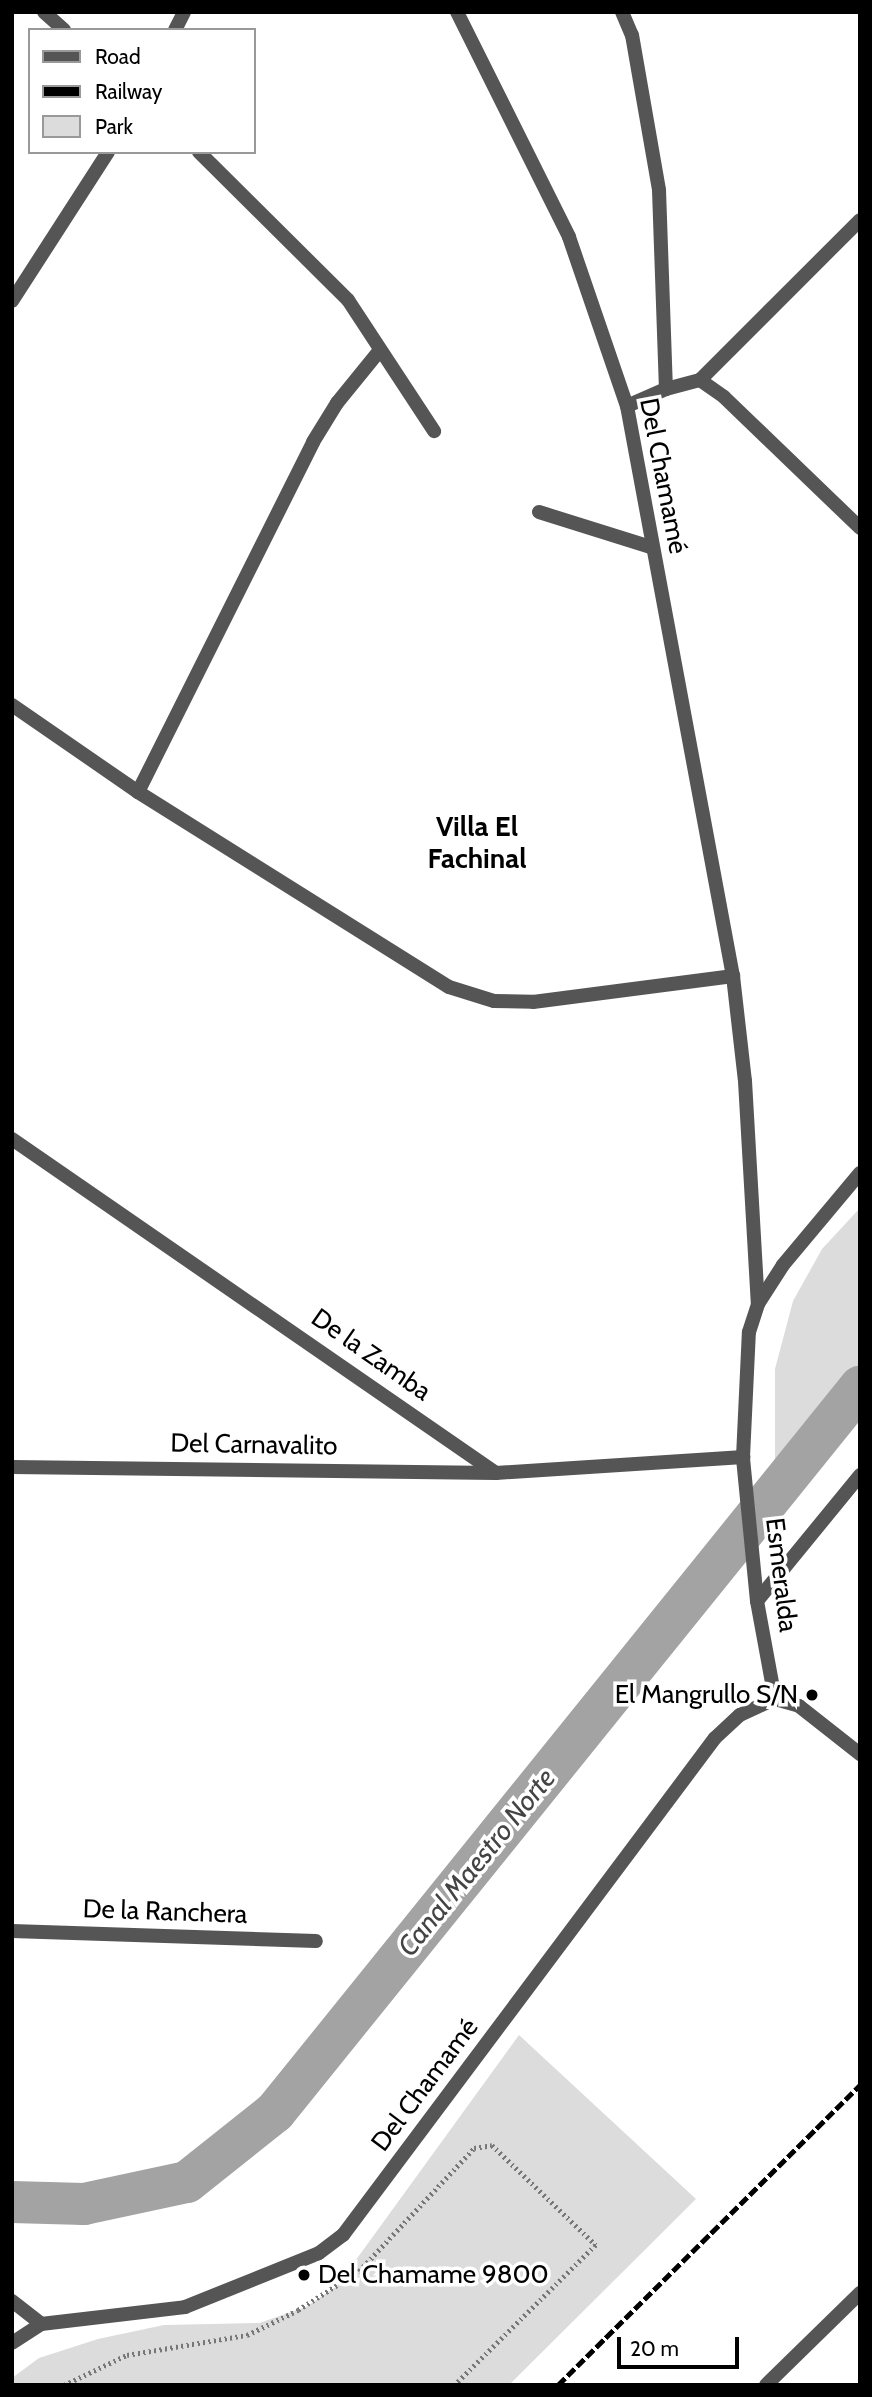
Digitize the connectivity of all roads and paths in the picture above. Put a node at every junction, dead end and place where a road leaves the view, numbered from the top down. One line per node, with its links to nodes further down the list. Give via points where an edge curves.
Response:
1 (44, 12): 5 (street)
2 (184, 12): 6 (street)
3 (457, 12): 14 (street, Del Chamamé, via 569,237)
4 (622, 12): 13 (street, via 632,35 659,190)
5 (62, 28)
6 (176, 28)
7 (107, 154): 10 (street)
8 (201, 154): 11 (street, via 348,300)
9 (860, 220): 12 (street)
10 (12, 300)
11 (380, 350): 15 (street); 20 (street, via 337,403 313,442)
12 (700, 380): 13 (street); 17 (street, via 724,397)
13 (666, 388): 14 (street)
14 (627, 406): 18 (street, Del Chamamé)
15 (434, 430)
16 (539, 512): 18 (street)
17 (860, 528)
18 (651, 547): 21 (street, Del Chamamé)
19 (12, 705): 20 (street)
20 (138, 792): 21 (street, via 450,987 494,1001 533,1002)
21 (733, 976): 24 (street, Del Chamamé, via 745,1081)
22 (12, 1139): 27 (street, De la Zamba)
23 (860, 1173): 24 (street, via 783,1265)
24 (758, 1304): 25 (street, Esmeralda, via 749,1332)
25 (743, 1457): 27 (street); 29 (street, Esmeralda)
26 (12, 1467): 27 (street, Del Carnavalito)
27 (496, 1473)
28 (860, 1475): 29 (street)
29 (757, 1601): 30 (street, Esmeralda)
30 (775, 1699): 31 (street, via 799,1706); 36 (street, Del Chamamé, via 740,1715 715,1738 344,2235 319,2253 185,2307)
31 (860, 1754)
32 (12, 1931): 33 (street, De la Ranchera)
33 (316, 1941)
34 (860, 2293): 40 (street)
35 (12, 2301): 36 (street)
36 (41, 2324): 37 (street, Del Chamamé)
37 (12, 2343)
38 (64, 2385): 39 (path, via 127,2356 247,2335 298,2310 359,2272 474,2148 492,2145 596,2245)
39 (455, 2385)
40 (766, 2385)

